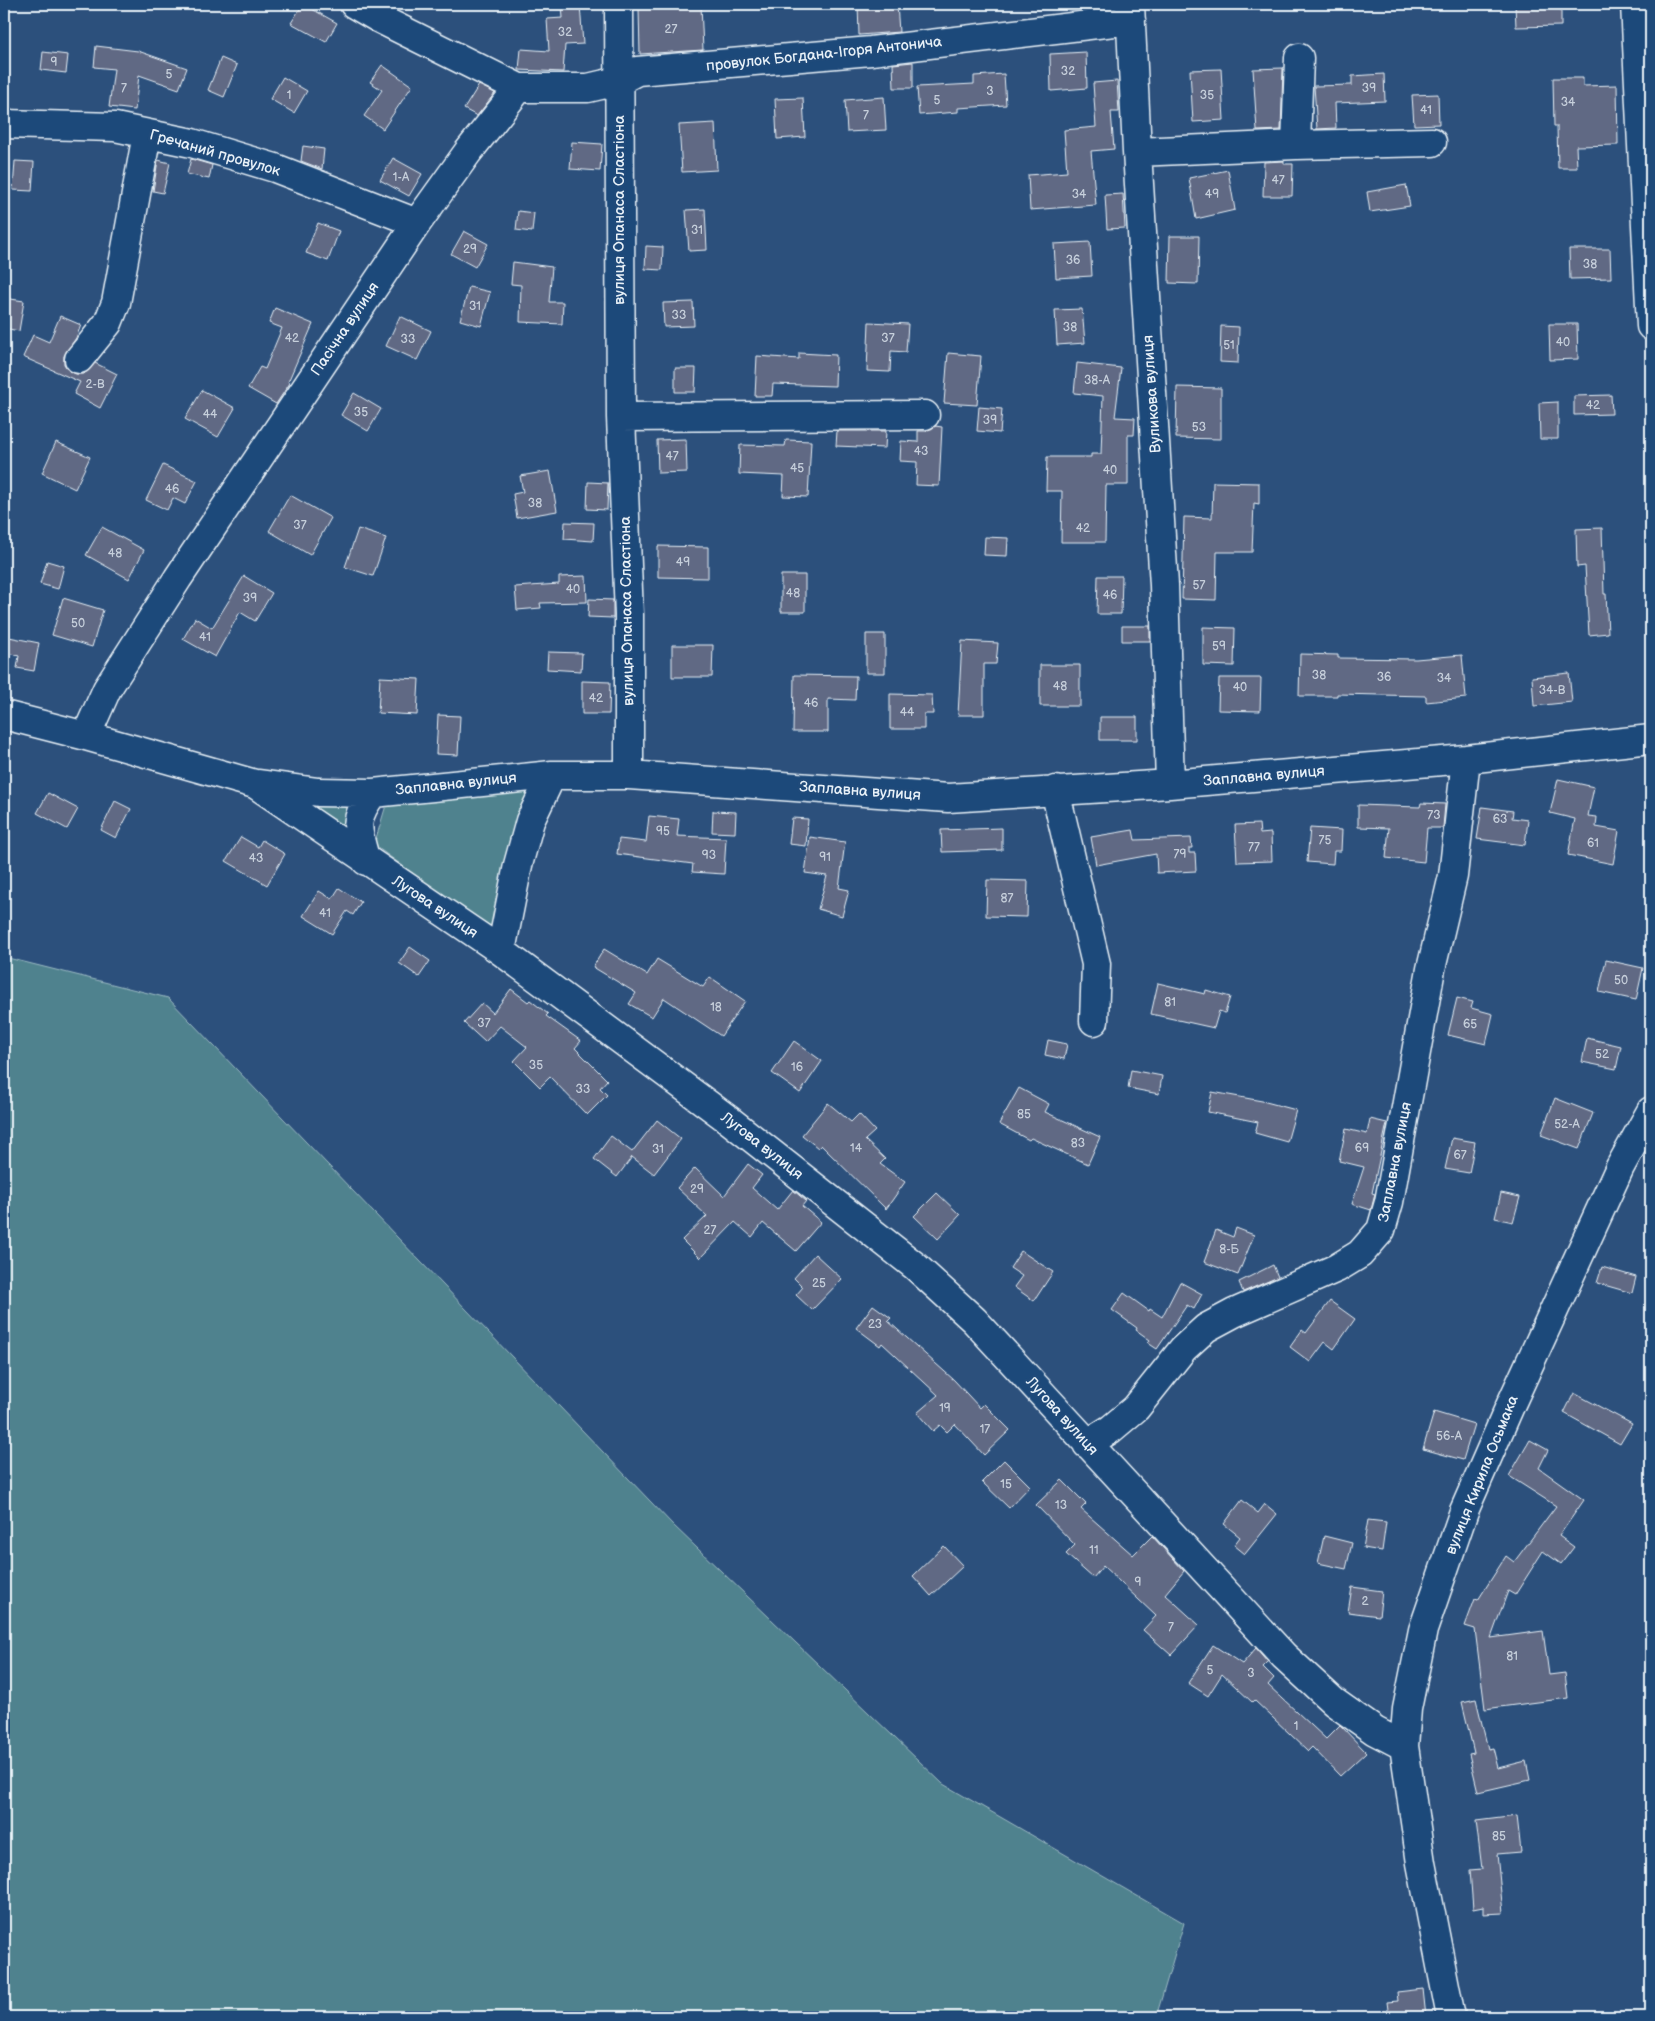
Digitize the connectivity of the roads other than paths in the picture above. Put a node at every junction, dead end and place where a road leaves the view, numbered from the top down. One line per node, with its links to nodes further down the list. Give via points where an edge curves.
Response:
1 (354, 4): 7 (street)
2 (619, 4): 6 (street, вулиця Опанаса Сластіона)
3 (1635, 4): 14 (street)
4 (1131, 12): 6 (street, провулок Богдана-Ігоря Антонича, via 872,50 637,71); 12 (street, Вуликова вулиця)
5 (1300, 58): 11 (street)
6 (618, 81): 7 (street, провулок Богдана-Ігоря Антонича, via 588,88); 17 (street, вулиця Опанаса Сластіона)
7 (519, 88): 13 (street, Пасічна вулиця)
8 (4, 124): 9 (street, Гречаний провулок, via 115,127)
9 (147, 134): 13 (street, Гречаний провулок, via 192,143 275,168); 15 (street, via 116,303 108,323)
10 (1432, 142): 11 (street)
11 (1296, 145): 12 (street)
12 (1137, 152): 25 (street, Вуликова вулиця, via 1163,575)
13 (417, 223): 19 (street, Пасічна вулиця, via 168,593 107,689)
14 (1651, 326)
15 (78, 359)
16 (925, 414): 17 (street)
17 (621, 417): 23 (street, вулиця Опанаса Сластіона, via 629,615)
18 (4, 715): 19 (street, Лугова вулиця)
19 (86, 736): 24 (street, Лугова вулиця)
20 (1651, 739): 21 (street, Заплавна вулиця)
21 (1466, 759): 25 (street, Заплавна вулиця); 32 (street, Заплавна вулиця, via 1452,876 1381,1230 1360,1254 1337,1268 1206,1328 1183,1349 1136,1408)
22 (552, 775): 23 (street, Заплавна вулиця); 27 (street, Заплавна вулиця); 29 (street, via 530,821)
23 (629, 775): 26 (street, Заплавна вулиця, via 948,798)
24 (255, 784): 27 (street, Заплавна вулиця, via 318,792); 28 (street, Лугова вулиця)
25 (1170, 784): 26 (street, Заплавна вулиця)
26 (1055, 790): 30 (street, via 1096,964)
27 (373, 793): 28 (street, via 361,808 357,830)
28 (366, 861): 29 (street, Лугова вулиця)
29 (501, 951): 32 (street, Лугова вулиця, via 729,1120 916,1266 974,1320)
30 (1094, 1021)
31 (1651, 1111): 33 (street, вулиця Кирила Осьмака, via 1620,1167 1464,1511 1423,1630 1406,1709)
32 (1087, 1444): 33 (street, Лугова вулиця, via 1284,1656 1334,1702 1375,1731)
33 (1404, 1746): 34 (street, вулиця Кирила Осьмака, via 1421,1863)
34 (1451, 2017)

